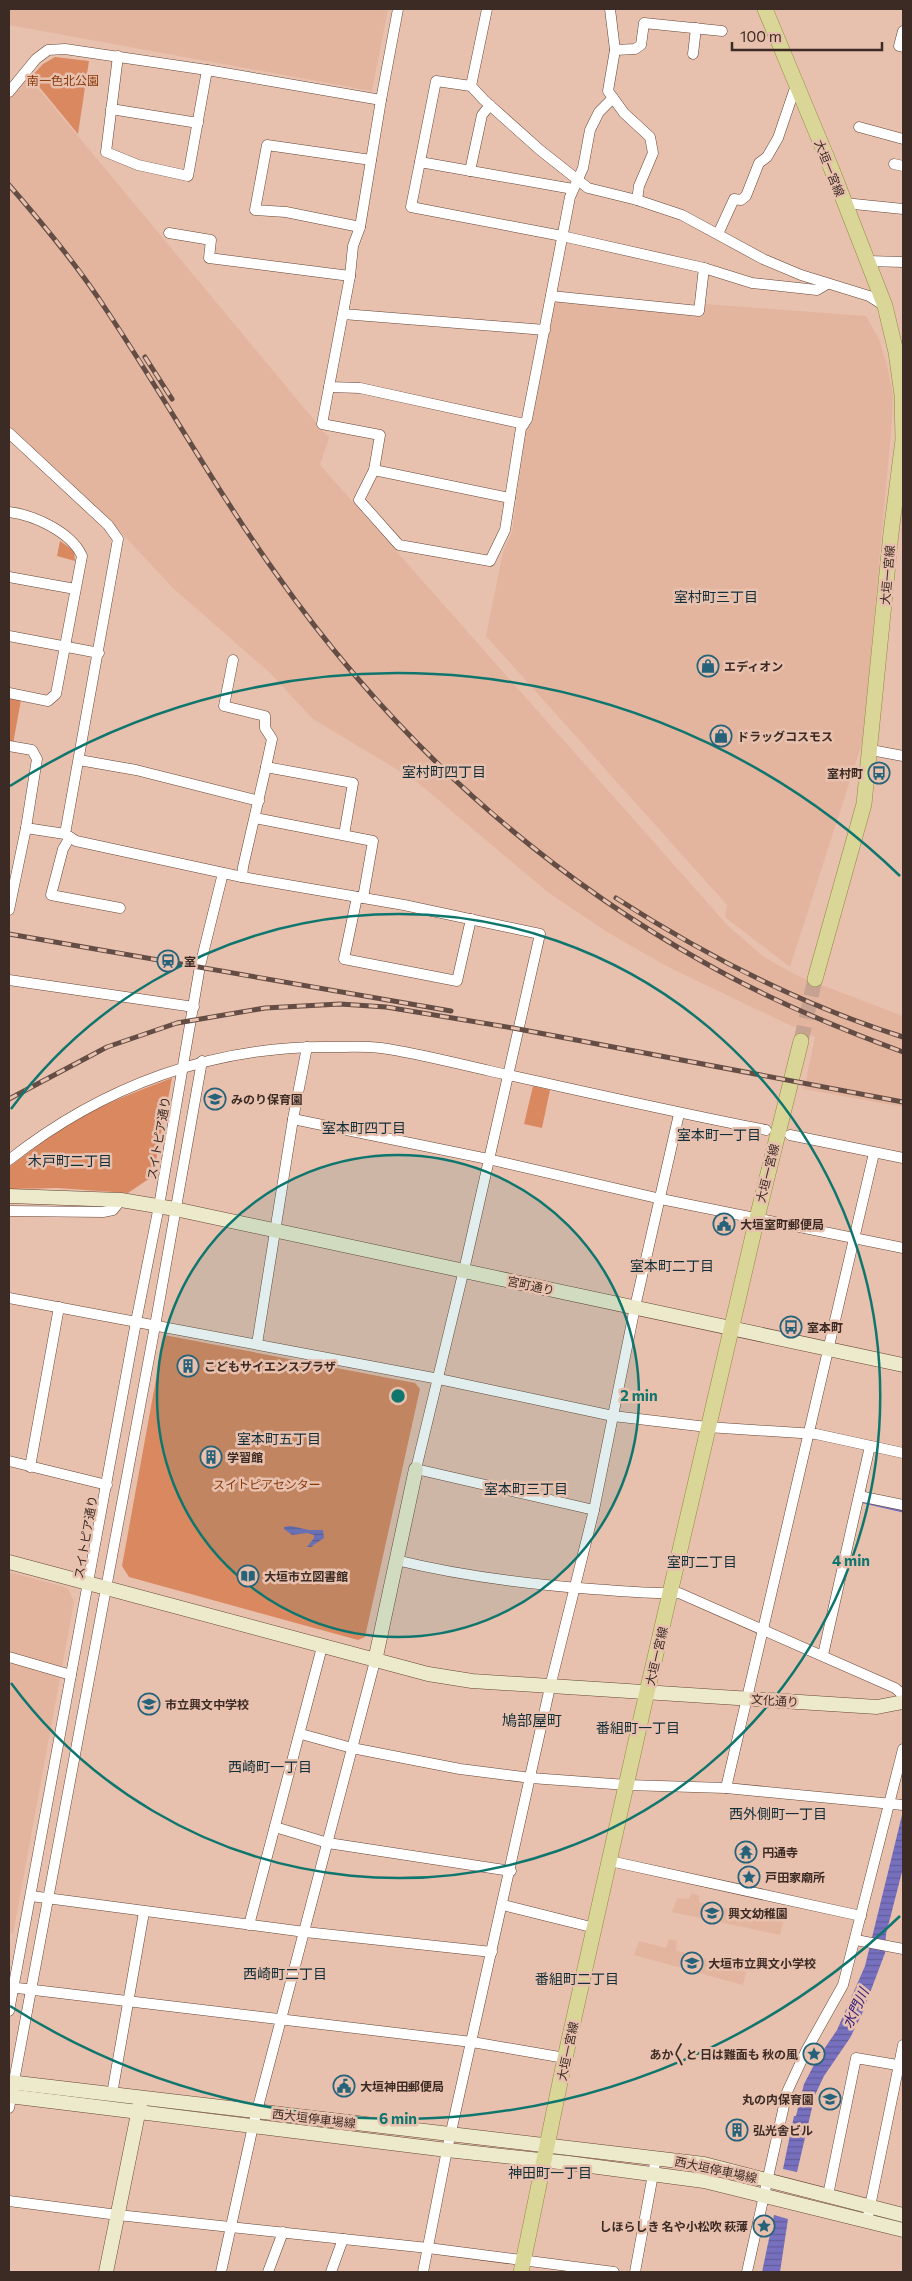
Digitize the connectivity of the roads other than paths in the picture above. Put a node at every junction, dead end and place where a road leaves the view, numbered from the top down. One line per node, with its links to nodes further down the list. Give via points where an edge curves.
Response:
1 (398, 9): 17 (street)
2 (487, 9): 13 (street)
3 (610, 9): 9 (street)
4 (765, 9): 29 (main road, 大垣一宮線)
5 (696, 28): 6 (street); 9 (street, via 644,23 641,45 635,49); 10 (street)
6 (722, 31)
7 (903, 31): 8 (street, via 899,46)
8 (903, 47)
9 (615, 50): 16 (street, via 608,91)
10 (693, 54)
11 (118, 56): 12 (street); 15 (street, via 48,50 36,59); 19 (street)
12 (208, 70): 17 (street); 20 (street)
13 (471, 86): 18 (street); 24 (street, via 436,81)
14 (794, 91): 33 (street, via 778,138 759,163 746,196 741,200 734,199)
15 (9, 92)
16 (614, 98): 26 (street, via 599,112 590,130 583,168); 28 (street, via 624,113 650,137 653,153 639,186)
17 (381, 100): 23 (street)
18 (490, 105): 25 (street, via 482,115); 26 (street)
19 (111, 109): 20 (street); 20 (street, via 106,152 138,165 188,176)
20 (198, 123)
21 (859, 127): 22 (street)
22 (903, 139)
23 (371, 160): 31 (street); 31 (street, via 267,145 255,210 286,212)
24 (420, 162): 25 (street); 34 (street, via 411,207)
25 (470, 171): 27 (street)
26 (577, 179): 27 (street); 28 (street, via 588,188)
27 (573, 189): 34 (street)
28 (637, 200): 33 (street, via 682,215)
29 (844, 203): 30 (street); 35 (main road, 大垣一宮線)
30 (903, 209)
31 (360, 227): 38 (street, via 353,246)
32 (169, 233): 38 (street, via 211,240 209,258)
33 (718, 234): 39 (street, via 763,259)
34 (562, 236): 37 (street); 40 (street)
35 (867, 261): 36 (street); 41 (main road, 大垣一宮線)
36 (903, 262)
37 (704, 268): 39 (street, via 752,283 817,290); 40 (street, via 700,311)
38 (350, 276): 42 (street)
39 (827, 284): 41 (street, via 869,296)
40 (551, 296): 43 (street)
41 (885, 306): 44 (main road, 大垣一宮線)
42 (342, 314): 43 (street); 45 (street)
43 (545, 330): 46 (street)
44 (899, 344): 48 (main road, 大垣一宮線)
45 (329, 387): 46 (street, via 360,388); 49 (street, via 322,424 380,435)
46 (524, 424): 50 (street)
47 (9, 433): 57 (street, via 108,525 118,539)
48 (903, 440): 52 (main road, 大垣一宮線)
49 (374, 470): 50 (street); 50 (street, via 359,500 399,545 490,561 505,530)
50 (510, 498)
51 (9, 512): 54 (street, via 54,528 78,549 82,556)
52 (897, 533): 61 (main road, 大垣一宮線)
53 (9, 577): 54 (street)
54 (75, 589): 56 (street)
55 (9, 636): 56 (street)
56 (64, 647): 57 (street); 59 (street, via 56,694 48,701)
57 (99, 653): 63 (street)
58 (233, 660): 64 (street, via 224,706 265,716 265,728 272,739)
59 (9, 693)
60 (9, 746): 67 (street, via 32,750 37,759)
61 (871, 750): 62 (street); 77 (main road, 大垣一宮線, via 864,804)
62 (903, 756)
63 (79, 760): 65 (street, via 136,770); 69 (street)
64 (266, 766): 65 (street); 68 (street, via 353,783)
65 (259, 801): 66 (street)
66 (255, 818): 68 (street); 72 (street)
67 (26, 828): 69 (street); 71 (street)
68 (344, 835): 73 (street, via 373,841)
69 (68, 836): 70 (street, via 76,841); 74 (street, via 51,895)
70 (223, 873): 72 (street); 79 (street, スイトピア通り, via 200,966)
71 (12, 874): 75 (street)
72 (242, 877): 73 (street)
73 (360, 898): 76 (street); 76 (street, via 344,959 457,981)
74 (120, 908)
75 (9, 910)
76 (471, 919): 84 (street, via 540,934)
77 (815, 979)
78 (9, 980): 79 (street)
79 (194, 1006): 83 (street, スイトピア通り)
80 (801, 1041): 99 (main road, 大垣一宮線)
81 (307, 1047): 82 (street); 84 (street, via 380,1048); 86 (street)
82 (202, 1061): 83 (street); 97 (street)
83 (184, 1067): 92 (street, via 126,1088 90,1106 48,1130); 96 (street, スイトピア通り)
84 (508, 1075): 85 (street); 91 (street)
85 (679, 1114): 87 (street); 94 (street)
86 (293, 1119): 91 (street); 100 (street)
87 (766, 1130)
88 (790, 1135): 89 (street)
89 (874, 1152): 90 (street); 101 (street)
90 (903, 1158)
91 (488, 1159): 94 (street); 103 (street)
92 (9, 1160)
93 (9, 1196): 95 (street, 宮町通り)
94 (661, 1199): 99 (street); 106 (street)
95 (121, 1200): 96 (street, 宮町通り); 98 (street, via 113,1210 104,1212)
96 (159, 1206): 97 (street, 宮町通り); 107 (street, スイトピア通り)
97 (175, 1209): 100 (street, 宮町通り); 108 (street)
98 (9, 1211)
99 (756, 1218): 101 (street); 109 (main road, 大垣一宮線)
100 (275, 1231): 103 (street, 宮町通り); 110 (street)
101 (853, 1237): 102 (street); 111 (street)
102 (903, 1248)
103 (463, 1271): 106 (street, 宮町通り); 113 (street)
104 (9, 1298): 105 (street)
105 (59, 1307): 107 (street); 120 (street)
106 (635, 1307): 109 (street, 宮町通り); 114 (street)
107 (136, 1322): 108 (street); 122 (street, スイトピア通り)
108 (155, 1326): 110 (street); 129 (street)
109 (732, 1329): 111 (street, 宮町通り); 115 (main road, 大垣一宮線)
110 (257, 1344): 113 (street)
111 (828, 1349): 112 (street, 宮町通り); 116 (street)
112 (903, 1366)
113 (439, 1379): 114 (street); 121 (street)
114 (613, 1416): 115 (street); 125 (street)
115 (708, 1427): 116 (street); 131 (main road, 大垣一宮線)
116 (808, 1434): 117 (street); 132 (street)
117 (870, 1446): 118 (street); 123 (street)
118 (903, 1453)
119 (9, 1461): 120 (street)
120 (30, 1467): 122 (street)
121 (416, 1469): 125 (street); 126 (street)
122 (107, 1485): 128 (street, スイトピア通り)
123 (859, 1496): 124 (street); 134 (street)
124 (903, 1505)
125 (594, 1510): 130 (street)
126 (396, 1560): 130 (street, via 529,1585); 136 (street)
127 (9, 1562): 128 (street, 文化通り)
128 (90, 1583): 129 (street, 文化通り); 137 (street, スイトピア通り)
129 (106, 1587): 133 (street, 文化通り); 156 (street)
130 (574, 1587): 131 (street); 138 (street)
131 (670, 1593): 132 (street, via 679,1593); 139 (main road, 大垣一宮線)
132 (763, 1629): 134 (street); 141 (street)
133 (322, 1647): 136 (street, 文化通り); 143 (street)
134 (823, 1655): 140 (street, via 896,1688)
135 (9, 1657): 137 (street)
136 (375, 1661): 138 (street, 文化通り, via 472,1681); 144 (street)
137 (71, 1675): 155 (street, スイトピア通り)
138 (550, 1686): 139 (street, 文化通り); 146 (street)
139 (647, 1692): 141 (street, 文化通り); 147 (main road, 大垣一宮線)
140 (903, 1695)
141 (748, 1698): 142 (street, 文化通り, via 878,1707); 148 (street)
142 (903, 1702)
143 (300, 1734): 144 (street); 151 (street)
144 (352, 1748): 146 (street, via 460,1769); 152 (street)
145 (903, 1749): 149 (street)
146 (531, 1778): 147 (street); 154 (street)
147 (627, 1785): 148 (street); 153 (main road, 大垣一宮線)
148 (726, 1788): 149 (street)
149 (888, 1803): 150 (street); 159 (street)
150 (902, 1804)
151 (275, 1827): 152 (street); 160 (street)
152 (328, 1843): 154 (street); 162 (street)
153 (610, 1861): 159 (street); 161 (main road, 大垣一宮線)
154 (511, 1871): 157 (street)
155 (31, 1896): 156 (street); 166 (street, スイトピア通り)
156 (48, 1898): 158 (street); 167 (street)
157 (503, 1905): 161 (street); 165 (street)
158 (144, 1912): 160 (street); 168 (street)
159 (861, 1916): 163 (street)
160 (249, 1925): 162 (street)
161 (595, 1928): 173 (main road, 大垣一宮線)
162 (305, 1932): 165 (street); 170 (street)
163 (856, 1940): 164 (street); 188 (street, via 843,1985 806,2051 788,2092)
164 (903, 1950)
165 (492, 1952): 171 (street)
166 (11, 1988): 167 (street); 169 (street, スイトピア通り)
167 (32, 1991): 168 (street); 175 (street)
168 (127, 2002): 170 (street); 176 (street)
169 (9, 2011)
170 (282, 2020): 171 (street); 180 (street)
171 (472, 2042): 173 (street); 182 (street)
172 (903, 2045): 174 (street)
173 (565, 2058): 183 (main road, 大垣一宮線)
174 (901, 2066): 190 (street, via 856,2058); 192 (street)
175 (12, 2082): 176 (street, 西大垣停車場線); 178 (street)
176 (112, 2094): 177 (street, 西大垣停車場線)
177 (141, 2098): 179 (street); 180 (street, 西大垣停車場線)
178 (10, 2100): 179 (street, 西大垣停車場線)
179 (138, 2112): 181 (street, 西大垣停車場線); 193 (street)
180 (257, 2112): 181 (street); 182 (street, 西大垣停車場線)
181 (253, 2126): 184 (street, 西大垣停車場線); 196 (street)
182 (451, 2134): 183 (street, 西大垣停車場線); 184 (street)
183 (547, 2145): 185 (street, 西大垣停車場線); 186 (main road, 大垣一宮線)
184 (447, 2150): 186 (street, 西大垣停車場線); 200 (street)
185 (656, 2158): 187 (street); 188 (street, 西大垣停車場線, via 704,2164)
186 (544, 2161): 187 (street, 西大垣停車場線); 201 (main road, 大垣一宮線)
187 (654, 2174): 189 (street, 西大垣停車場線, via 704,2181); 208 (street)
188 (768, 2180): 189 (street); 190 (street, 西大垣停車場線)
189 (764, 2195): 195 (street, 西大垣停車場線); 209 (street)
190 (828, 2195): 192 (street)
191 (9, 2201): 193 (street)
192 (870, 2206): 194 (street); 195 (street)
193 (118, 2215): 196 (street); 202 (street)
194 (903, 2215)
195 (867, 2221): 197 (street)
196 (231, 2226): 198 (street); 203 (street)
197 (903, 2230)
198 (283, 2232): 199 (street); 204 (street)
199 (343, 2239): 200 (street); 205 (street)
200 (428, 2248): 201 (street); 206 (street)
201 (522, 2267): 207 (street)
202 (106, 2272)
203 (221, 2272)
204 (268, 2272)
205 (331, 2272)
206 (423, 2272)
207 (614, 2272)
208 (635, 2272)
209 (747, 2272)

